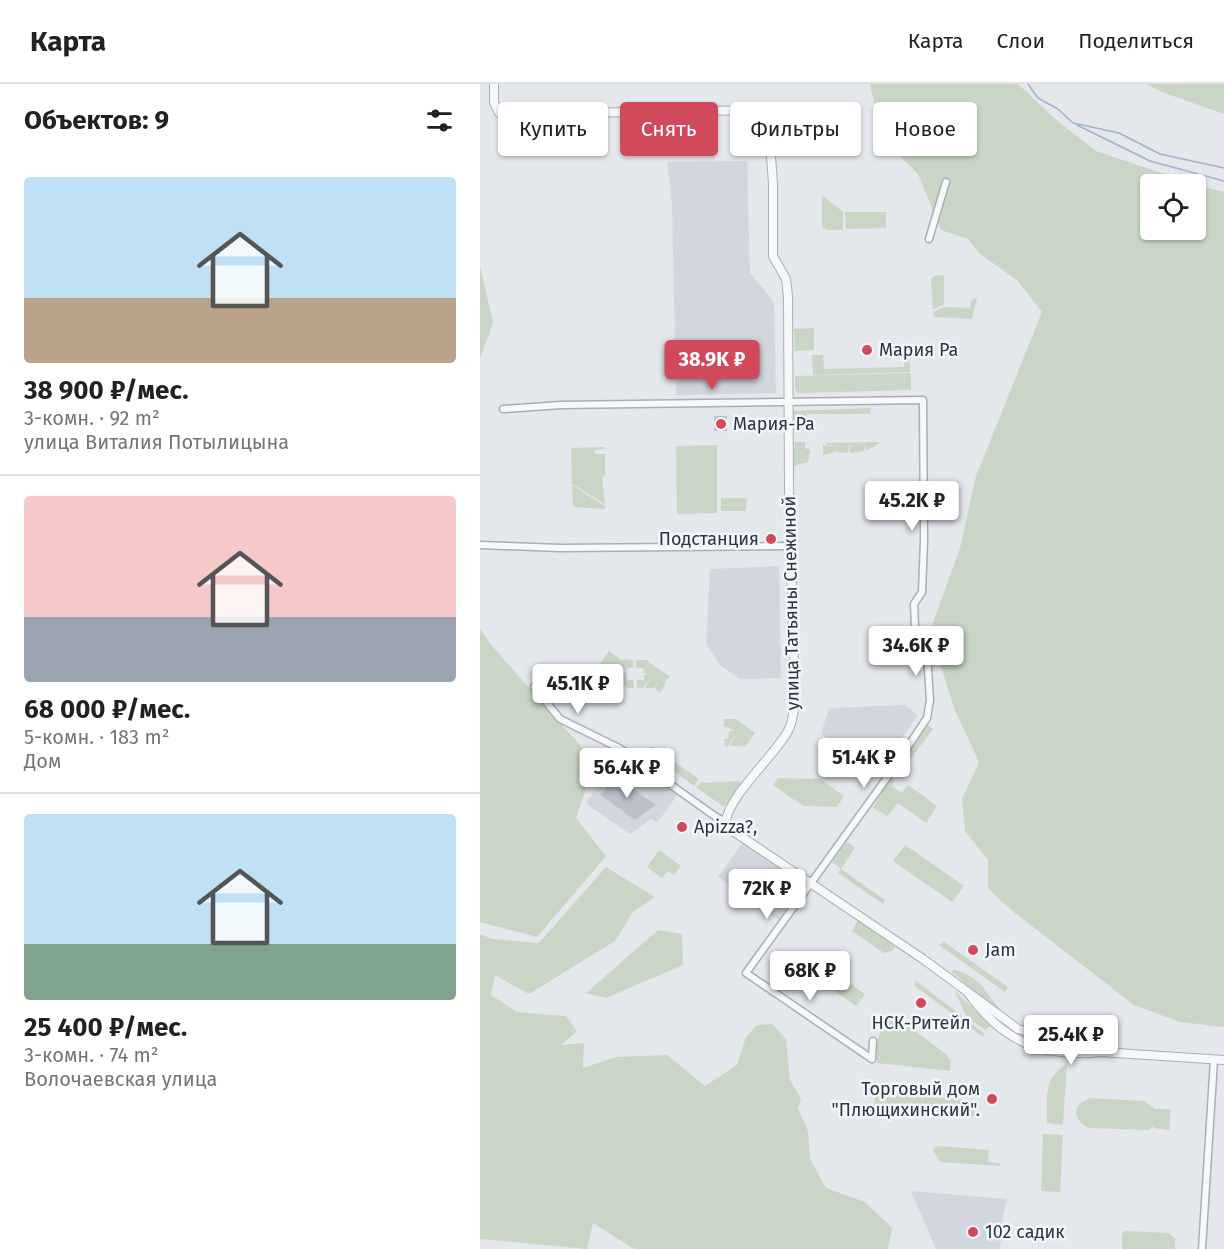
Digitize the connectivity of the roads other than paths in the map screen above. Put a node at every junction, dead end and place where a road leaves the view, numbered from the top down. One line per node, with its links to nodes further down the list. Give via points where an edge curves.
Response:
1 (494, 84): 4 (street, улица Татьяны Снежиной, via 494,103 499,113 504,114 764,110 772,173 773,256 788,288)
2 (946, 182): 3 (street)
3 (929, 239)
4 (789, 402): 5 (street); 7 (street, улица Татьяны Снежиной); 10 (street, via 923,400 922,592 914,604 915,633 927,653 927,718)
5 (503, 409)
6 (480, 545): 7 (street, via 560,549)
7 (791, 546): 9 (street, улица Татьяны Снежиной, via 795,704 792,722 765,765 729,807)
8 (534, 687): 9 (street, via 560,719 619,748)
9 (726, 822): 10 (street, via 733,831)
10 (811, 882): 11 (street); 12 (street, via 746,973)
11 (966, 991): 13 (street, via 1017,1029); 13 (street, via 1007,1035 1041,1050)
12 (862, 1051)
13 (1101, 1052): 14 (street)
14 (1214, 1059): 15 (street); 16 (street)
15 (1224, 1060)
16 (1202, 1249)

